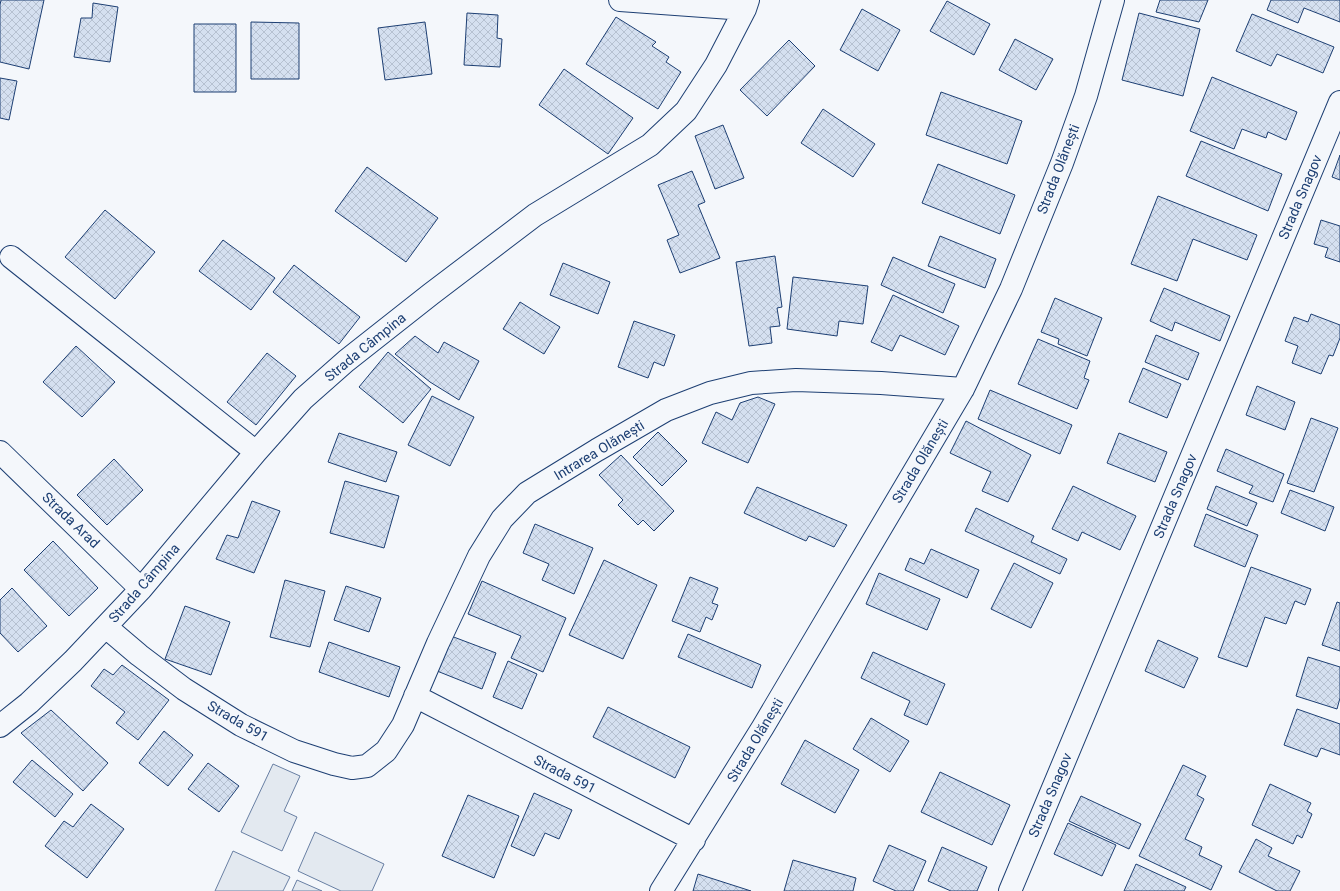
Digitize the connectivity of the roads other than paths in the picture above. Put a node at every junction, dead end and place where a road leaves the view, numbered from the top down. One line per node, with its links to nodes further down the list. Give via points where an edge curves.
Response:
1 (620, 0): 3 (street)
2 (1113, 0): 6 (street, Strada Olănești, via 1086,96 1062,163 1011,289)
3 (747, 4): 8 (street, Strada Câmpina, via 716,65 686,110 650,145 535,216 431,294 303,398)
4 (1340, 102): 16 (street, Strada Snagov)
5 (11, 257): 8 (street)
6 (963, 389): 11 (street, Intrarea Olănești, via 881,383 758,383 710,393 666,410 526,493 502,519 479,556); 14 (street, Strada Olănești)
7 (0, 452): 9 (street, Strada Arad)
8 (256, 452): 9 (street, Strada Câmpina)
9 (141, 589): 10 (street, Strada Câmpina)
10 (106, 627): 12 (street, Strada Câmpina, via 29,703); 13 (street, Strada 591, via 138,655 184,689 241,725 294,751 352,768 367,766)
11 (415, 696): 13 (street, Intrarea Olănești, via 403,725); 14 (street, Strada 591)
12 (0, 726)
13 (386, 751)
14 (694, 840): 15 (street, Strada Olănești)
15 (661, 891)
16 (1010, 891)

